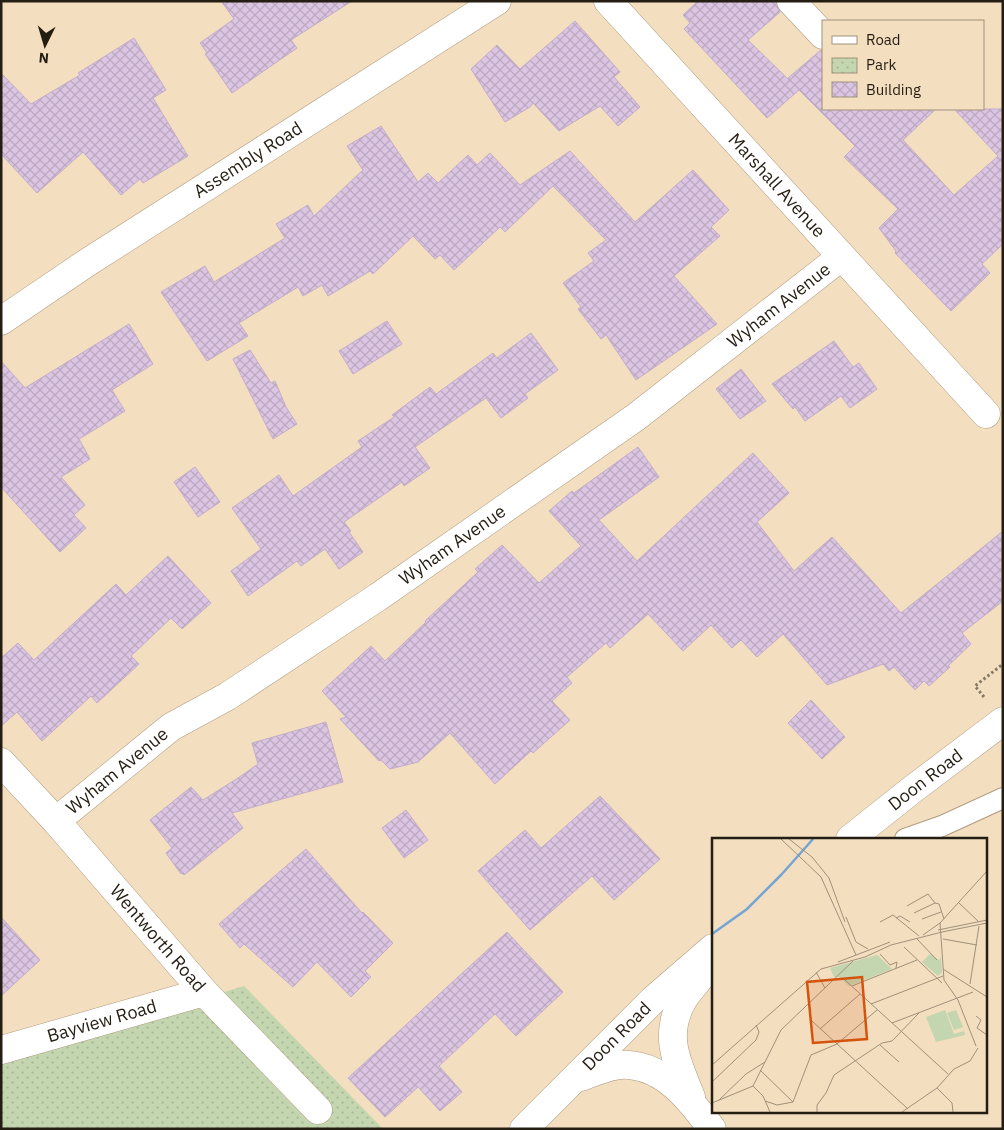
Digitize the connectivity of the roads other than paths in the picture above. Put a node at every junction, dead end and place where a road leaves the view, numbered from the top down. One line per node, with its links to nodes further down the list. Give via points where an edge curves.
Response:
1 (498, 1): 6 (street, Assembly Road)
2 (608, 1): 5 (street, Marshall Avenue)
3 (791, 1): 4 (street)
4 (822, 34)
5 (841, 257): 7 (street, Marshall Avenue); 11 (street, Wyham Avenue, via 636,417 378,597 228,696 171,726)
6 (1, 321)
7 (986, 414)
8 (1003, 720): 12 (street, Doon Road)
9 (1, 762): 11 (street, Wentworth Road)
10 (1003, 798): 13 (lane)
11 (56, 821): 16 (street, Wentworth Road)
12 (851, 838)
13 (908, 838)
14 (712, 949): 18 (street, Doon Road, via 653,1000)
15 (712, 962): 19 (street, via 675,1015 672,1036 677,1063)
16 (204, 992): 17 (street, Bayview Road); 20 (street, Wentworth Road)
17 (1, 1050)
18 (575, 1079): 19 (street, via 609,1067 628,1065 665,1078); 21 (street, Doon Road)
19 (693, 1104): 22 (street)
20 (318, 1110)
21 (524, 1129)
22 (712, 1129)

